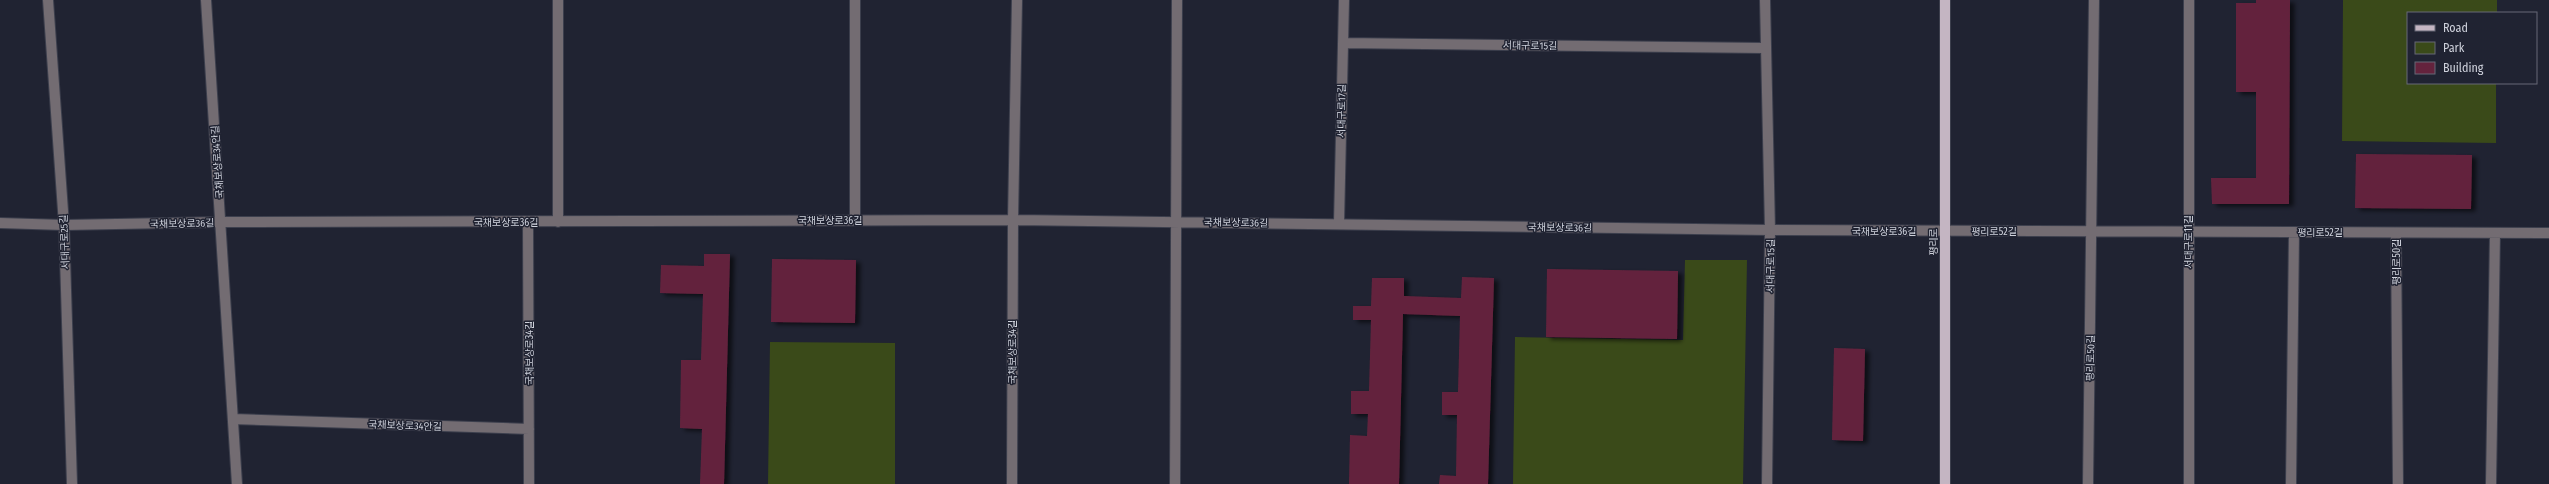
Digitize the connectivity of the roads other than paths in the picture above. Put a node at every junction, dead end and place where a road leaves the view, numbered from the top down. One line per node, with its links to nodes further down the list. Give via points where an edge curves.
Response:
1 (48, 0): 22 (street, 서대구로25길)
2 (206, 0): 17 (street, 국채보상로34안길)
3 (558, 0): 19 (street)
4 (855, 0): 14 (street)
5 (1017, 0): 15 (street)
6 (1177, 0): 16 (street)
7 (1344, 0): 12 (street, 서대구로17길)
8 (1765, 0): 13 (street, 서대구로15길)
9 (1945, 0): 24 (main road, 평리로)
10 (2094, 0): 25 (street)
11 (2190, 0): 26 (street, 서대구로11길)
12 (1343, 43): 13 (street, 서대구로15길); 21 (street, 서대구로17길)
13 (1764, 48): 23 (street, 서대구로15길)
14 (855, 219): 15 (street, 국채보상로36길); 19 (street, 국채보상로36길)
15 (1013, 220): 16 (street, 국채보상로36길); 36 (street, 국채보상로34길)
16 (1175, 221): 21 (street, 국채보상로36길); 37 (street)
17 (222, 222): 18 (street, 국채보상로36길); 22 (street, 국채보상로36길); 31 (street, 국채보상로34안길)
18 (528, 222): 19 (street, 국채보상로36길); 32 (street, 국채보상로34길)
19 (558, 222)
20 (0, 223): 22 (street, 국채보상로36길)
21 (1339, 223): 23 (street, 국채보상로36길)
22 (64, 225): 33 (street, 서대구로25길)
23 (1770, 230): 24 (street, 국채보상로36길); 38 (street, 서대구로15길)
24 (1945, 231): 25 (street, 평리로52길); 39 (main road, 평리로)
25 (2091, 231): 26 (street, 평리로52길); 40 (street, 평리로50길)
26 (2188, 232): 27 (street, 평리로52길); 41 (street, 서대구로11길)
27 (2294, 232): 28 (street, 평리로52길); 42 (street)
28 (2396, 233): 29 (street, 평리로52길); 43 (street, 평리로50길)
29 (2495, 233): 30 (street, 평리로52길); 44 (street)
30 (2549, 233)
31 (233, 419): 32 (street, 국채보상로34안길); 34 (street, 국채보상로34안길)
32 (529, 429): 35 (street, 국채보상로34길)
33 (72, 484)
34 (237, 484)
35 (529, 484)
36 (1012, 484)
37 (1175, 484)
38 (1767, 484)
39 (1946, 484)
40 (2088, 484)
41 (2188, 484)
42 (2292, 484)
43 (2398, 484)
44 (2491, 484)

